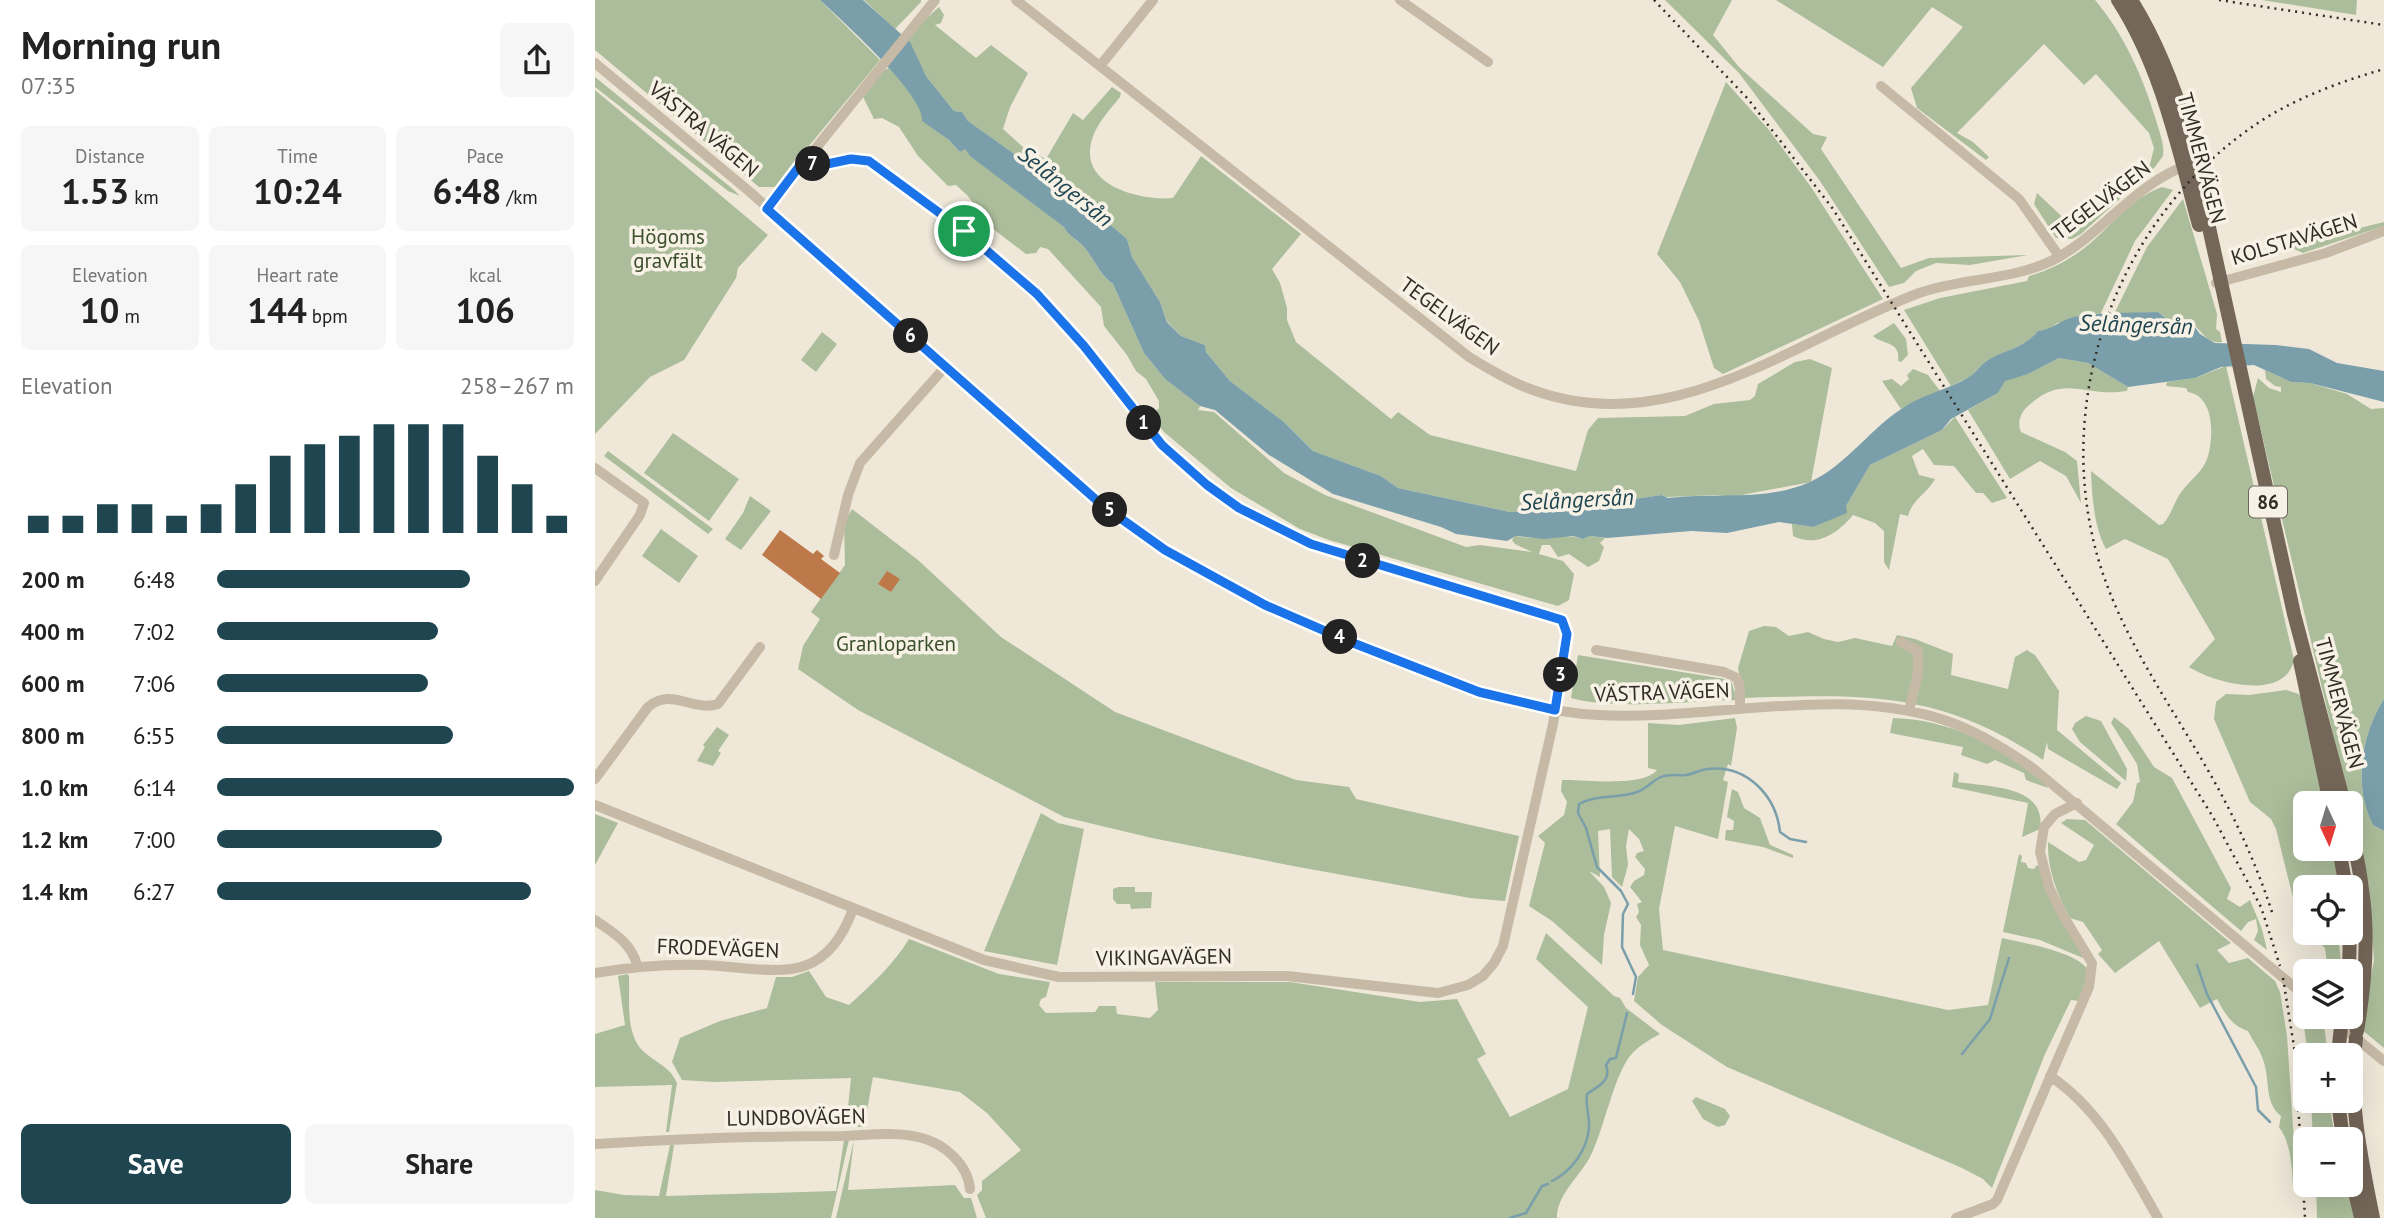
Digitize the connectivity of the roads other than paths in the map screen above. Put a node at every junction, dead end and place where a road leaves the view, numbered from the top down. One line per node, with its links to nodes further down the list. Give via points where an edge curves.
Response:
1 (935, 0): 11 (street)
2 (1016, 0): 9 (street, TEGELVÄGEN)
3 (1153, 0): 9 (street)
4 (1400, 0): 7 (street)
5 (2118, 0): 12 (main road, TIMMERVÄGEN / 86, via 2139,35)
6 (2131, 0): 12 (main road, TIMMERVÄGEN / 86, via 2170,77 2188,132)
7 (1488, 62)
8 (595, 63): 13 (street, VÄSTRA VÄGEN)
9 (1100, 66): 15 (street, TEGELVÄGEN, via 1469,357 1526,388 1575,400 1639,402 1713,387 1920,293 2022,272)
10 (1881, 86): 15 (street, via 2019,199)
11 (804, 160): 13 (street); 26 (street, VIKINGAVÄGEN, via 814,164 869,161 964,231 1037,294 1162,445 1239,508 1311,544 1562,620 1567,634)
12 (2188, 164): 15 (street, TEGELVÄGEN, via 2124,203); 16 (main road, TIMMERVÄGEN / 86)
13 (767, 209): 17 (street, VÄSTRA VÄGEN)
14 (2384, 232): 16 (street, KOLSTAVÄGEN)
15 (2059, 256)
16 (2218, 283): 21 (main road, TIMMERVÄGEN / 86)
17 (946, 366): 19 (street, via 860,463); 26 (street, VÄSTRA VÄGEN, via 1102,505 1200,570 1265,605 1441,678 1506,700)
18 (595, 468): 20 (street, via 644,503)
19 (834, 555)
20 (595, 582)
21 (2294, 614): 29 (main road, TIMMERVÄGEN / 86); 30 (main road, TIMMERVÄGEN / 86)
22 (1901, 642): 27 (street, via 1918,651)
23 (760, 647): 28 (street, via 718,704 703,707 677,698 656,700)
24 (1596, 650): 25 (street, via 1724,672 1737,678)
25 (1740, 709): 26 (street, VÄSTRA VÄGEN, via 1610,715); 27 (street, VÄSTRA VÄGEN, via 1848,705)
26 (1555, 710): 34 (street, VIKINGAVÄGEN, via 1503,946 1483,976 1450,992 1421,993 1287,976 1059,977 984,960)
27 (1909, 711): 31 (street, VÄSTRA VÄGEN, via 1942,719 2011,753)
28 (595, 779)
29 (2327, 791)
30 (2341, 791)
31 (2077, 803): 38 (street, VÄSTRA VÄGEN); 42 (street, via 2055,814 2044,827 2040,852 2049,887 2092,963 2092,974)
32 (595, 805): 34 (street, VIKINGAVÄGEN)
33 (2358, 861): 40 (main road, via 2368,934)
34 (853, 909): 36 (street, FRODEVÄGEN, via 837,943 801,967 776,971)
35 (595, 920): 36 (street, via 626,942)
36 (637, 965): 37 (street, FRODEVÄGEN)
37 (595, 973)
38 (2293, 986)
39 (2350, 1029): 40 (street)
40 (2357, 1035): 41 (street); 49 (main road, via 2355,1118)
41 (2384, 1061)
42 (2050, 1076): 46 (street, via 1997,1200); 47 (street, via 2068,1088 2102,1125)
43 (595, 1144): 44 (street, LUNDBOVÄGEN, via 921,1137 951,1154 967,1175)
44 (970, 1189)
45 (2356, 1197): 48 (main road)
46 (1956, 1218)
47 (2158, 1218)
48 (2361, 1218)
49 (2373, 1218)

